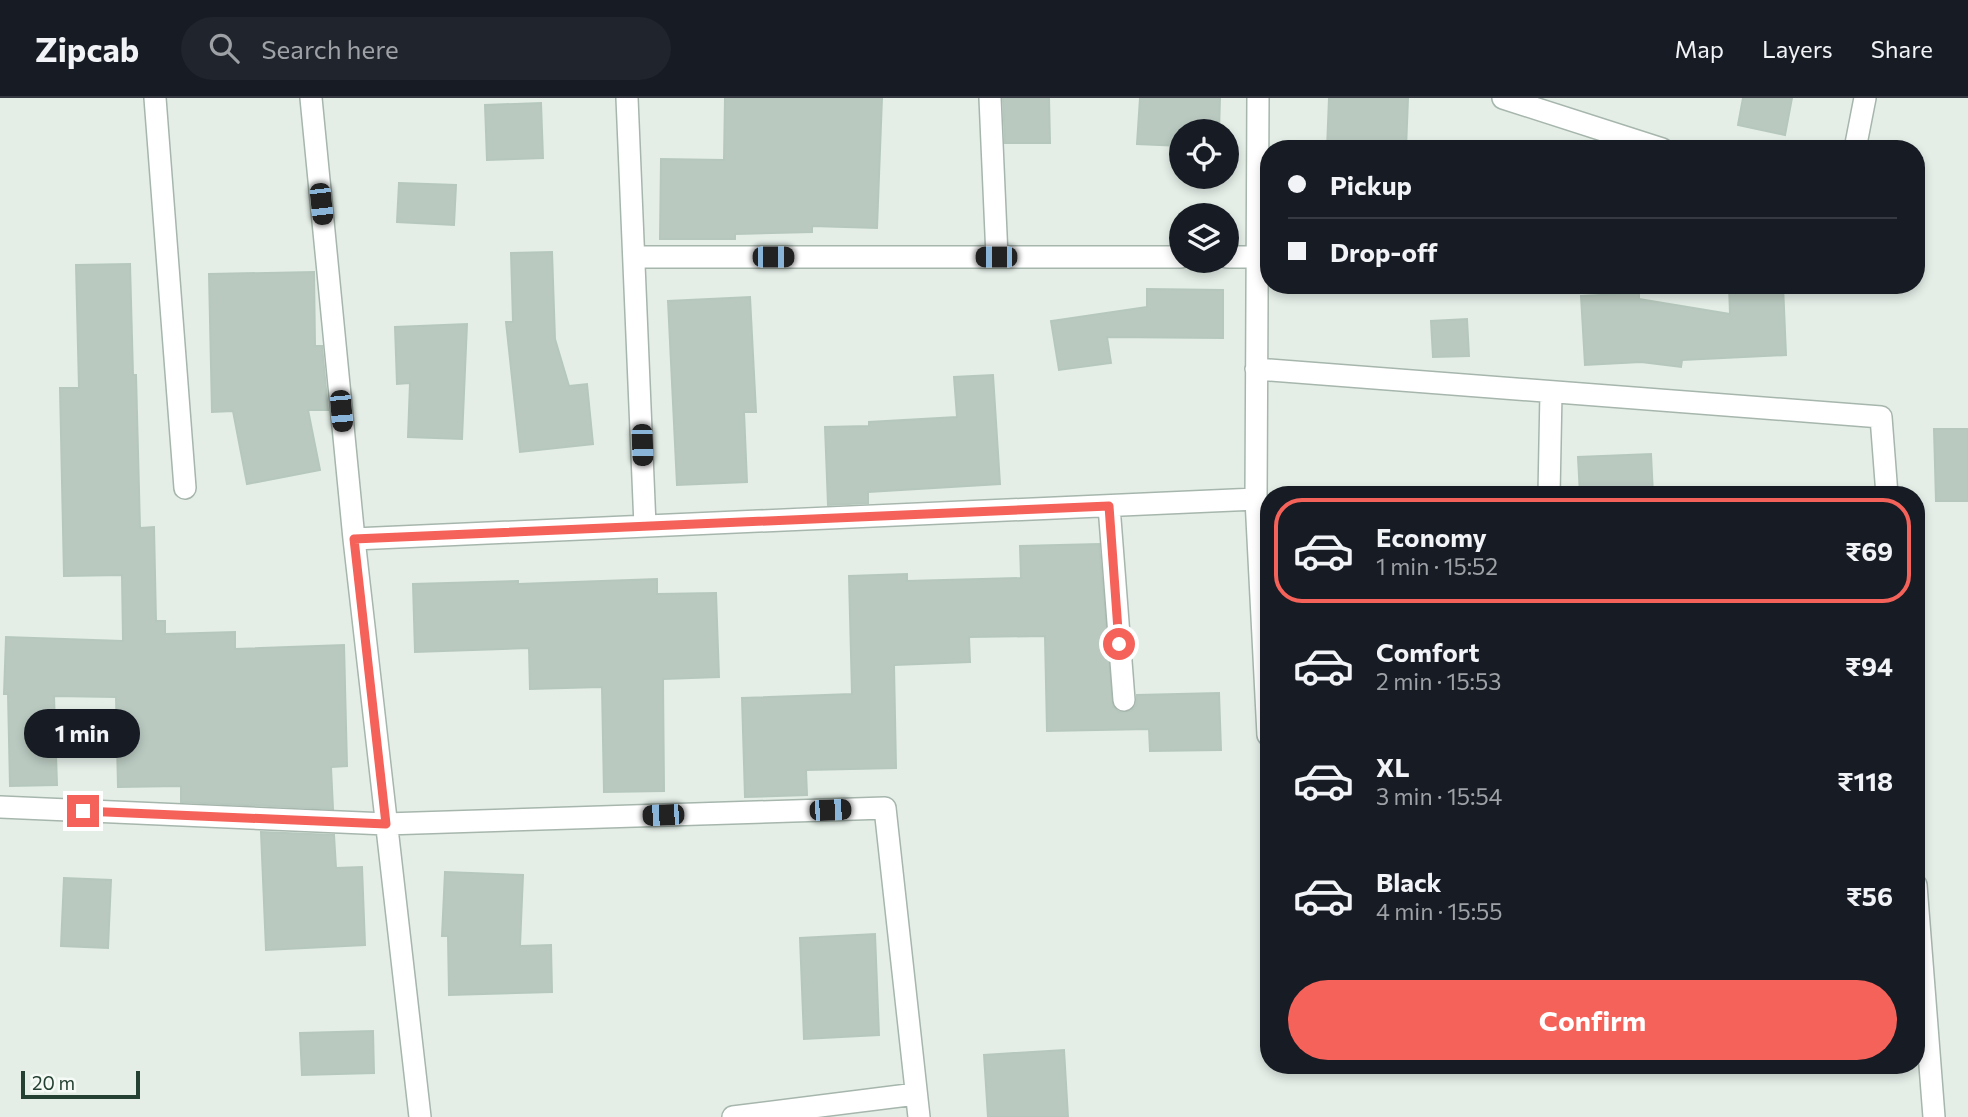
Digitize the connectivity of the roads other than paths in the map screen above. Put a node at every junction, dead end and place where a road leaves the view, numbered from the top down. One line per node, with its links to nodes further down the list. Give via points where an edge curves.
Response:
1 (155, 98): 19 (street)
2 (311, 98): 23 (street)
3 (627, 98): 10 (street)
4 (990, 98): 11 (street)
5 (1258, 98): 14 (street)
6 (1503, 98): 8 (street)
7 (1865, 98): 9 (street)
8 (1634, 140)
9 (1857, 140)
10 (634, 257): 11 (street); 22 (street)
11 (996, 257): 12 (street)
12 (1169, 257)
13 (1239, 257): 14 (street)
14 (1257, 257): 15 (street)
15 (1256, 369): 16 (street); 20 (street)
16 (1551, 392): 17 (street); 18 (street, via 1881,417)
17 (1549, 486)
18 (1886, 486)
19 (185, 488)
20 (1256, 499): 21 (street); 24 (street)
21 (1109, 506): 22 (street); 25 (street)
22 (645, 526): 23 (street)
23 (354, 539): 27 (street)
24 (1260, 578)
25 (1124, 700)
26 (0, 807): 27 (street)
27 (386, 824): 29 (street, via 885,808); 30 (street)
28 (1925, 1001): 33 (street)
29 (916, 1094): 31 (street); 32 (street)
30 (419, 1117)
31 (733, 1117)
32 (919, 1117)
33 (1934, 1117)

